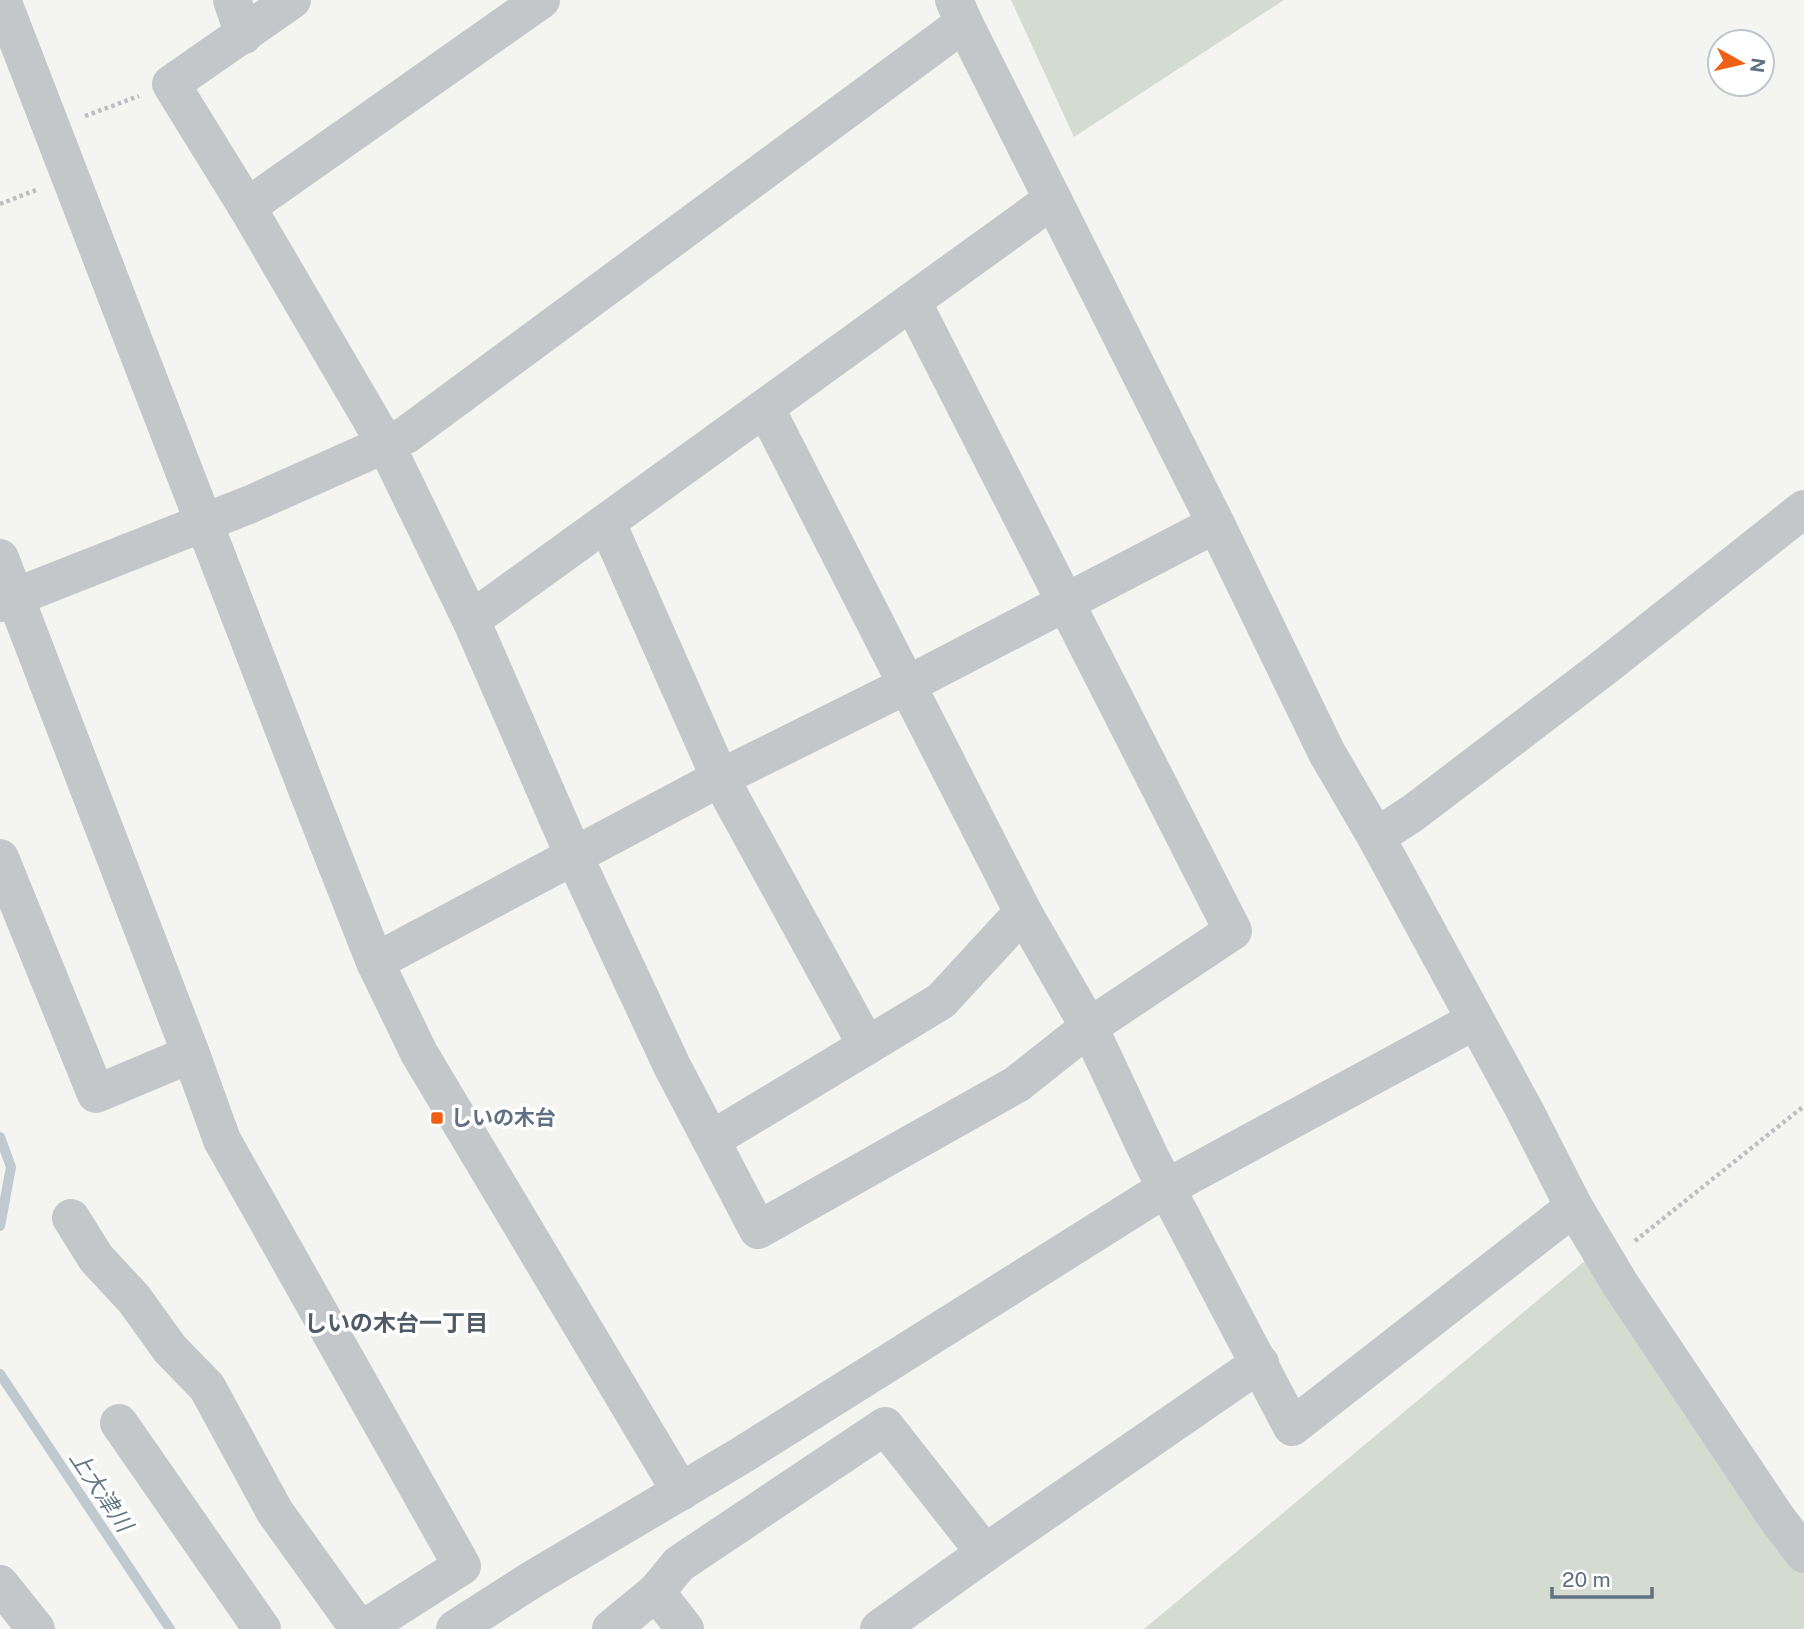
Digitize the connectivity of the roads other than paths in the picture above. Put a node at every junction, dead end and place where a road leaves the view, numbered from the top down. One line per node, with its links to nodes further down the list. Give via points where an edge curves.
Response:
1 (2, 0): 12 (street)
2 (292, 0): 5 (street)
3 (541, 0): 7 (street)
4 (959, 12): 6 (street); 10 (street, via 406,435)
5 (238, 17): 7 (street, via 172,84)
6 (1052, 200): 8 (street); 14 (street)
7 (247, 207): 10 (street)
8 (910, 305): 9 (street); 17 (street)
9 (766, 409): 13 (street); 19 (street)
10 (386, 445): 12 (street); 18 (street)
11 (1804, 509): 21 (street, via 1602,669)
12 (205, 522): 16 (street); 25 (street)
13 (607, 523): 18 (street); 20 (street)
14 (1216, 524): 17 (street); 21 (street, via 1327,753)
15 (0, 558): 16 (street)
16 (7, 600): 29 (street)
17 (1065, 604): 19 (street); 27 (street, via 1234,931)
18 (471, 620): 22 (street)
19 (907, 685): 20 (street); 24 (street)
20 (720, 778): 22 (street); 28 (street)
21 (1376, 837): 26 (street)
22 (574, 856): 25 (street); 30 (street)
23 (0, 858): 29 (street, via 96,1094)
24 (1023, 912): 27 (street); 28 (street, via 941,1001)
25 (375, 962): 36 (street, via 419,1053)
26 (1474, 1021): 31 (street); 32 (street)
27 (1089, 1027): 30 (street, via 1017,1084 758,1230); 31 (street)
28 (867, 1046): 30 (street)
29 (191, 1054): 39 (street, via 222,1140)
30 (710, 1140)
31 (1166, 1188): 34 (street); 36 (street)
32 (1574, 1207): 34 (street, via 1292,1427); 38 (street, via 1620,1284)
33 (71, 1218): 44 (street, via 96,1258 207,1387 275,1512)
34 (1260, 1363): 37 (street)
35 (119, 1423): 43 (street)
36 (681, 1492): 45 (street)
37 (985, 1553): 41 (street, via 885,1426 679,1564); 49 (street)
38 (1804, 1554)
39 (462, 1566): 44 (street); 46 (street)
40 (0, 1584): 42 (street)
41 (656, 1592): 47 (street); 48 (street)
42 (36, 1629)
43 (262, 1629)
44 (361, 1629)
45 (455, 1629)
46 (510, 1629)
47 (611, 1629)
48 (685, 1629)
49 (879, 1629)

